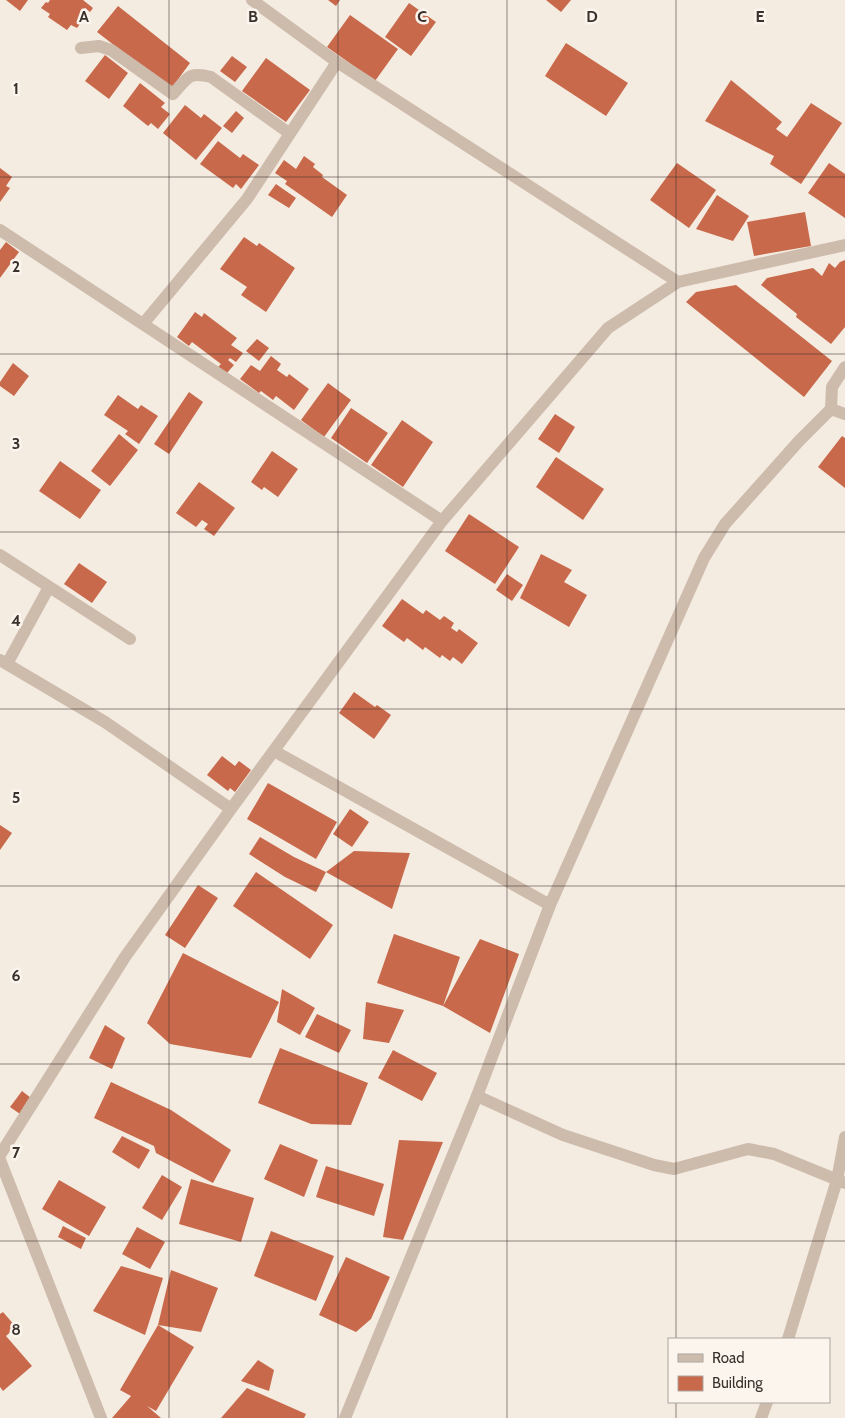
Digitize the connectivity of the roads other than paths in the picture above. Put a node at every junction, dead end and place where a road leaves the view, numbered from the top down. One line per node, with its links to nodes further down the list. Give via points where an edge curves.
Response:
1 (252, 0): 3 (street)
2 (81, 48): 4 (street, via 100,46 111,50 173,94 189,77 197,74 211,77)
3 (337, 62): 4 (street); 7 (street)
4 (289, 134): 8 (street, via 247,199)
5 (0, 230): 8 (street)
6 (845, 245): 7 (street)
7 (678, 282): 12 (street, via 608,328)
8 (143, 324): 12 (street)
9 (845, 368): 10 (street, via 832,387)
10 (831, 409): 11 (street); 19 (street, via 725,524 704,558)
11 (845, 414)
12 (442, 521): 17 (street)
13 (0, 555): 14 (street)
14 (49, 586): 15 (street); 16 (street)
15 (130, 639)
16 (4, 662): 18 (street, via 105,722)
17 (274, 751): 18 (street); 19 (street)
18 (231, 809): 22 (street, via 124,957)
19 (550, 906): 20 (street)
20 (477, 1096): 24 (street, via 562,1135 654,1165 674,1169 748,1150 774,1154); 28 (street)
21 (845, 1137): 24 (street)
22 (0, 1155)
23 (0, 1160): 27 (street)
24 (841, 1181): 25 (street)
25 (788, 1338)
26 (767, 1403): 29 (street)
27 (101, 1418)
28 (345, 1418)
29 (761, 1418)

